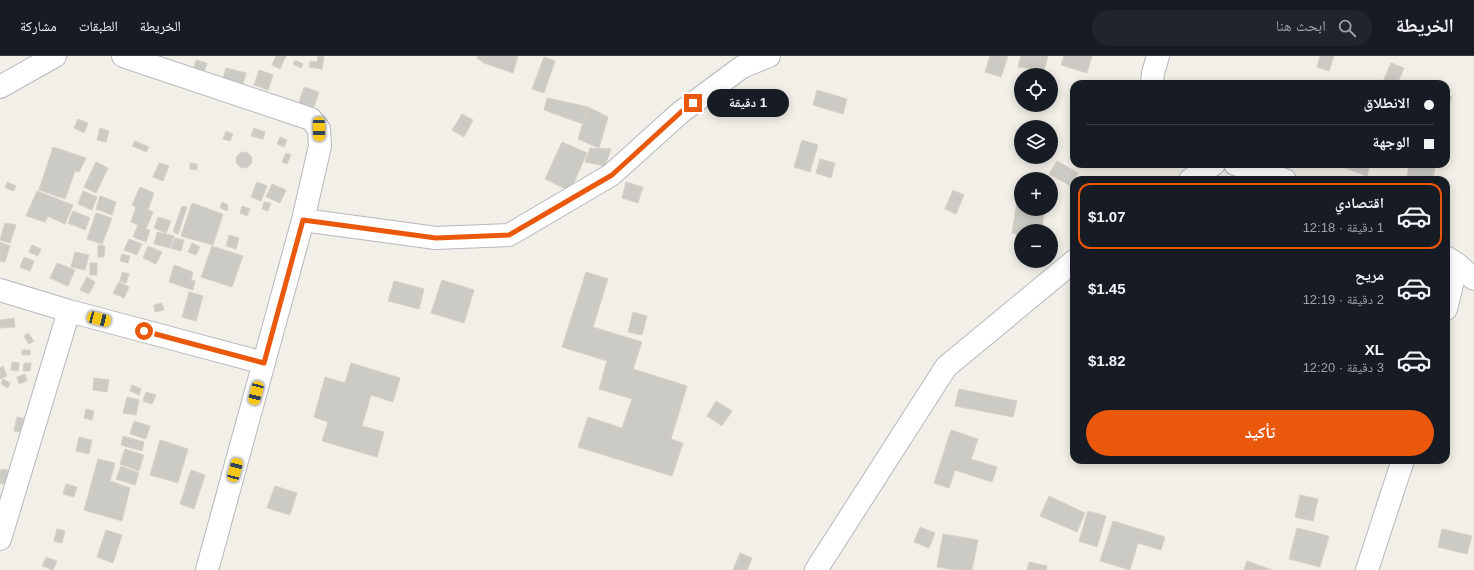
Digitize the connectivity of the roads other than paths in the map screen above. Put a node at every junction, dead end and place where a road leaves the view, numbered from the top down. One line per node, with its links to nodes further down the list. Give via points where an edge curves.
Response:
1 (55, 56): 6 (street)
2 (123, 56): 11 (street, via 311,119 319,129 320,146)
3 (770, 56): 11 (street, via 742,67 681,112 612,175 509,235 436,238)
4 (1158, 56): 5 (street)
5 (1152, 80)
6 (0, 87)
7 (1208, 168): 9 (street)
8 (1248, 168): 10 (street)
9 (1196, 176)
10 (1272, 176)
11 (303, 220): 18 (street)
12 (1452, 260): 14 (street); 15 (street)
13 (1070, 265): 22 (street, via 946,367)
14 (1450, 276)
15 (1474, 279)
16 (0, 290): 17 (street)
17 (69, 312): 18 (street); 20 (street)
18 (264, 363): 21 (street)
19 (1402, 464): 23 (street)
20 (0, 539)
21 (207, 570)
22 (816, 570)
23 (1367, 570)

